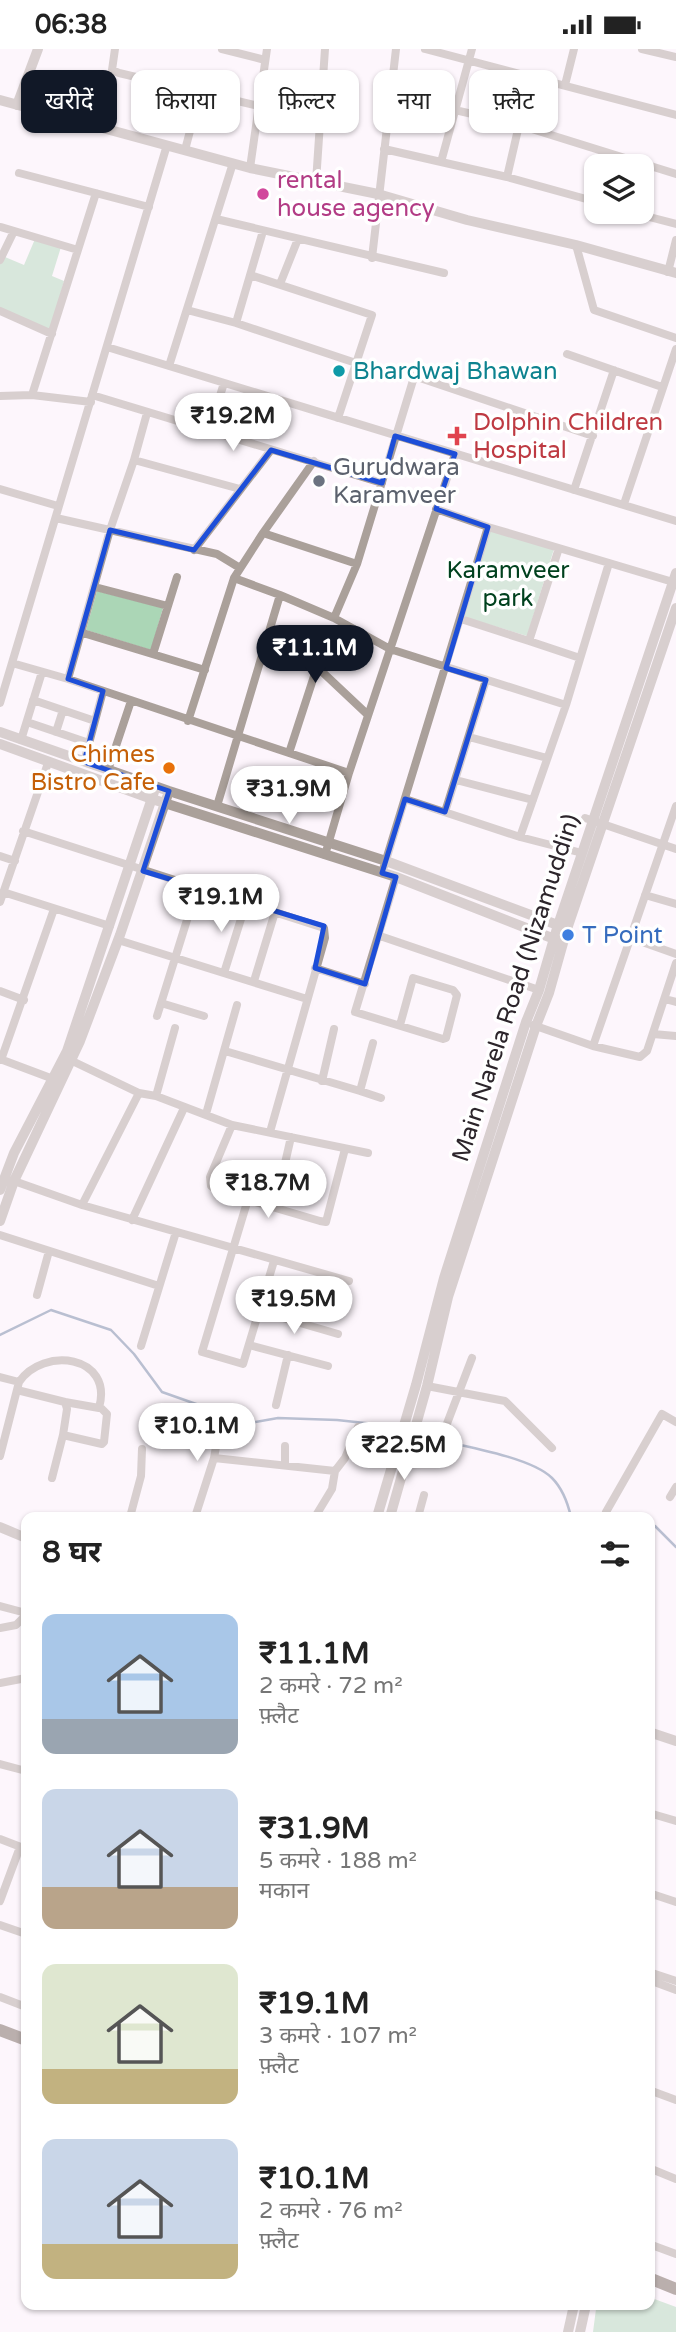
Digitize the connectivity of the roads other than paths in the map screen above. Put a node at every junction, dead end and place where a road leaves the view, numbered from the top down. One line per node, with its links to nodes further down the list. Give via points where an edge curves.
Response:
1 (38, 49): 19 (street)
2 (115, 49): 16 (street, via 112,70)
3 (222, 49): 12 (street)
4 (267, 49): 12 (street)
5 (325, 49): 37 (street)
6 (396, 49): 15 (street)
7 (425, 49): 13 (street)
8 (472, 49): 13 (street)
9 (574, 49): 17 (street)
10 (642, 49): 11 (street)
11 (676, 57)
12 (265, 60): 14 (street)
13 (469, 61): 17 (street); 20 (street)
14 (264, 70)
15 (394, 70)
16 (131, 75)
17 (565, 85): 22 (street)
18 (0, 100): 19 (street)
19 (17, 105): 28 (street)
20 (456, 109): 21 (street); 31 (street)
21 (469, 112)
22 (676, 115)
23 (190, 133): 30 (street)
24 (255, 133): 33 (street)
25 (386, 133): 29 (street)
26 (517, 133): 36 (street)
27 (545, 133): 35 (street)
28 (167, 145): 30 (street); 41 (street)
29 (384, 149): 31 (street); 39 (street)
30 (186, 151): 32 (street)
31 (441, 162): 36 (street)
32 (233, 163): 33 (street); 42 (street)
33 (250, 168): 37 (street)
34 (19, 173): 38 (street)
35 (676, 173)
36 (507, 177): 40 (street)
37 (316, 182): 39 (street)
38 (96, 193): 41 (street); 51 (street)
39 (378, 194): 50 (street); 52 (street)
40 (584, 198)
41 (149, 207): 63 (street)
42 (216, 219): 47 (street); 58 (street)
43 (654, 219): 44 (street)
44 (676, 225)
45 (1, 227): 46 (street)
46 (14, 231): 51 (street); 53 (street)
47 (263, 231): 48 (street); 56 (street)
48 (298, 239): 52 (street); 57 (street)
49 (676, 240): 54 (street)
50 (576, 245): 54 (street); 62 (street, via 594,310)
51 (78, 250): 61 (street)
52 (372, 258): 55 (street)
53 (0, 261)
54 (672, 272)
55 (444, 273)
56 (250, 275): 57 (street); 60 (street)
57 (280, 284): 66 (street, via 372,315)
58 (187, 310): 60 (street); 68 (street)
59 (0, 311): 61 (street)
60 (236, 323): 66 (street)
61 (51, 334): 73 (street)
62 (676, 338)
63 (107, 347): 68 (street); 75 (street)
64 (676, 349): 72 (street)
65 (566, 354): 69 (street)
66 (356, 363): 77 (street)
67 (418, 364): 70 (street)
68 (169, 366): 71 (street)
69 (614, 370): 72 (street); 80 (street)
70 (414, 376): 79 (street); 80 (street)
71 (224, 383): 77 (street); 78 (street)
72 (662, 387): 89 (street)
73 (33, 395): 74 (street); 75 (street)
74 (0, 396)
75 (92, 398): 76 (street); 90 (street)
76 (147, 413): 78 (street); 83 (street)
77 (338, 418): 79 (street)
78 (209, 431): 81 (street)
79 (396, 436): 82 (street); 85 (street)
80 (593, 436): 88 (street)
81 (271, 450): 84 (street); 87 (street)
82 (455, 454): 88 (street); 91 (street)
83 (134, 460): 87 (street); 95 (street)
84 (314, 461): 85 (street); 96 (street)
85 (382, 483): 100 (street)
86 (0, 489): 90 (street)
87 (240, 489): 98 (street)
88 (574, 490): 89 (street)
89 (624, 504): 93 (street)
90 (58, 506): 92 (street)
91 (436, 509): 94 (street); 113 (street)
92 (56, 518): 95 (street); 117 (street)
93 (676, 521)
94 (488, 527): 97 (street); 110 (street)
95 (110, 530): 98 (street); 105 (street)
96 (263, 533): 100 (street); 101 (street)
97 (559, 548): 99 (street); 112 (street)
98 (194, 550): 101 (street, via 217,554)
99 (609, 563): 103 (street); 116 (street)
100 (357, 564): 109 (street)
101 (240, 568): 104 (street)
102 (177, 577): 107 (street)
103 (674, 577): 157 (street, Main Narela Road (Nizamuddin))
104 (234, 578): 106 (street); 120 (street)
105 (95, 587): 107 (street); 111 (street)
106 (280, 595): 109 (street); 114 (street)
107 (168, 606): 115 (street)
108 (676, 608): 157 (street, Main Narela Road (Nizamuddin))
109 (334, 618): 113 (street)
110 (461, 619): 112 (street); 119 (street)
111 (83, 632): 115 (street); 122 (street)
112 (529, 641): 116 (street)
113 (390, 649): 119 (street); 130 (street)
114 (263, 652): 118 (street); 136 (street)
115 (153, 654): 120 (street)
116 (580, 658): 128 (street)
117 (12, 663): 121 (street); 127 (street)
118 (317, 667): 130 (street); 141 (street)
119 (446, 668): 123 (street); 151 (street)
120 (205, 670): 132 (street)
121 (42, 672): 122 (street); 125 (street)
122 (68, 679): 124 (street)
123 (486, 680): 128 (street); 137 (street)
124 (103, 691): 126 (street); 131 (street)
125 (33, 700): 129 (street); 133 (street)
126 (131, 701): 132 (street); 145 (street)
127 (0, 703)
128 (565, 705): 142 (street)
129 (63, 710): 131 (street); 135 (street)
130 (368, 715): 146 (street)
131 (95, 721): 139 (street)
132 (188, 721): 136 (street)
133 (27, 722): 135 (street); 138 (street)
134 (0, 732): 138 (street)
135 (57, 732): 139 (street)
136 (238, 737): 141 (street); 154 (street)
137 (469, 737): 142 (street); 147 (street)
138 (22, 740): 143 (street)
139 (89, 743): 143 (street)
140 (0, 744): 144 (street)
141 (289, 753): 146 (street)
142 (547, 758): 152 (street)
143 (84, 762): 145 (street)
144 (48, 763): 150 (street); 158 (street)
145 (108, 770): 148 (street)
146 (349, 772): 160 (street)
147 (456, 780): 152 (street); 156 (street)
148 (156, 786): 149 (street); 150 (street)
149 (169, 791): 153 (street); 154 (street)
150 (152, 799): 153 (street); 168 (street)
151 (405, 799): 156 (street); 167 (street)
152 (533, 800): 159 (street)
153 (165, 803): 164 (street); 169 (street)
154 (217, 806): 160 (street)
155 (676, 806): 161 (street)
156 (445, 812): 159 (street)
157 (593, 821): 161 (street); 163 (street, Main Narela Road (Nizamuddin)); 181 (street, Main Narela Road (Nizamuddin))
158 (23, 831): 166 (street); 168 (street)
159 (520, 837): 163 (street)
160 (329, 842): 164 (street); 167 (street)
161 (663, 844): 162 (street); 174 (street)
162 (676, 849)
163 (582, 853): 181 (street, Main Narela Road (Nizamuddin))
164 (325, 855): 170 (street)
165 (0, 856): 166 (street)
166 (15, 861): 173 (street)
167 (386, 861): 170 (street); 181 (street)
168 (130, 867): 169 (street); 180 (street)
169 (143, 871): 172 (street); 184 (street)
170 (382, 873): 171 (street)
171 (397, 877): 182 (street); 185 (street)
172 (197, 888): 176 (street); 187 (street)
173 (3, 892): 175 (street); 178 (street)
174 (645, 895): 177 (street); 183 (street)
175 (0, 902)
176 (246, 903): 179 (street); 190 (street)
177 (676, 904)
178 (54, 909): 180 (street); 197 (street)
179 (275, 912): 189 (street, via 324,928); 191 (street)
180 (110, 926): 213 (street)
181 (562, 927): 185 (street, Main Narela Road (Nizamuddin))
182 (380, 936): 192 (street); 193 (street)
183 (631, 938): 186 (street); 210 (street)
184 (118, 940): 187 (street); 213 (street)
185 (558, 940): 193 (street, Main Narela Road (Nizamuddin)); 203 (street, Main Narela Road (Nizamuddin), via 549,993)
186 (676, 954)
187 (175, 958): 190 (street); 199 (street)
188 (676, 963): 196 (street)
189 (315, 968): 192 (street); 195 (street)
190 (224, 973): 191 (street)
191 (254, 981): 195 (street)
192 (365, 984): 204 (street, via 355,1012)
193 (539, 990): 203 (street, Main Narela Road (Nizamuddin))
194 (0, 991): 197 (street)
195 (307, 999): 214 (street)
196 (665, 999): 198 (street); 207 (street)
197 (24, 1000): 212 (street)
198 (676, 1002)
199 (161, 1003): 201 (street); 202 (street)
200 (237, 1005): 211 (street)
201 (157, 1016)
202 (204, 1016)
203 (531, 1024): 210 (street); 253 (street, Main Narela Road (Nizamuddin), via 448,1297); 259 (street, Main Narela Road (Nizamuddin), via 444,1278)
204 (400, 1025): 204 (street, via 446,1038 457,995 413,978)
205 (175, 1028): 219 (street)
206 (334, 1029): 216 (street)
207 (653, 1034): 208 (street); 210 (street, via 640,1057)
208 (676, 1035)
209 (373, 1043): 217 (street)
210 (593, 1046)
211 (225, 1051): 214 (street); 222 (street)
212 (1, 1059): 215 (street)
213 (67, 1059): 215 (street); 218 (street)
214 (287, 1071): 216 (street); 224 (street)
215 (57, 1080): 228 (street); 229 (street, via 14,1153)
216 (322, 1081): 217 (street)
217 (360, 1091): 220 (street)
218 (139, 1093): 219 (street); 232 (street)
219 (156, 1096): 221 (street)
220 (381, 1098)
221 (184, 1108): 222 (street); 234 (street)
222 (206, 1114): 223 (street)
223 (232, 1125): 224 (street); 230 (street, via 209,1177 218,1191)
224 (270, 1132): 225 (street)
225 (291, 1136): 226 (street); 233 (street)
226 (345, 1149): 227 (street); 233 (street, via 326,1222)
227 (368, 1153)
228 (14, 1181): 231 (street); 232 (street)
229 (0, 1190)
230 (248, 1199): 233 (street); 238 (street)
231 (3, 1202): 235 (street)
232 (82, 1205): 234 (street)
233 (275, 1207)
234 (132, 1220): 236 (street)
235 (0, 1221)
236 (176, 1232): 238 (street); 242 (street)
237 (0, 1235): 239 (street)
238 (232, 1247): 240 (street); 246 (street, via 202,1352 243,1364)
239 (49, 1251): 242 (street); 243 (street)
240 (274, 1261): 241 (street); 244 (street)
241 (349, 1281)
242 (159, 1286): 247 (street)
243 (37, 1295)
244 (259, 1311): 245 (street); 246 (street)
245 (338, 1334)
246 (249, 1345): 248 (street)
247 (141, 1346)
248 (288, 1355): 250 (street); 256 (street)
249 (472, 1358): 254 (street)
250 (328, 1366)
251 (0, 1377): 252 (street)
252 (18, 1386): 255 (street); 257 (street, via 24,1375 59,1359 82,1364 99,1381); 268 (street)
253 (427, 1386): 254 (street); 259 (street, Main Narela Road (Nizamuddin))
254 (459, 1393): 262 (street); 266 (street, via 505,1401)
255 (65, 1402): 257 (street); 263 (street)
256 (276, 1405)
257 (100, 1406): 263 (street, via 107,1414 104,1443)
258 (221, 1419): 269 (street)
259 (411, 1422): 264 (street)
260 (676, 1422): 282 (street, via 662,1415)
261 (358, 1427): 271 (street)
262 (443, 1434)
263 (63, 1435): 272 (street)
264 (406, 1440): 279 (street); 280 (street)
265 (285, 1446): 270 (street)
266 (552, 1448)
267 (142, 1449): 276 (street, via 141,1476)
268 (0, 1456)
269 (214, 1458): 270 (street); 277 (street)
270 (285, 1465): 271 (street)
271 (335, 1471): 278 (street, via 332,1489)
272 (52, 1478)
273 (676, 1486): 275 (street)
274 (424, 1495): 281 (street)
275 (670, 1497)
276 (131, 1512)
277 (197, 1512)
278 (318, 1512)
279 (379, 1512)
280 (391, 1512)
281 (419, 1512)
282 (606, 1512)
283 (0, 1527): 284 (street)
284 (21, 1536)
285 (0, 1606): 286 (street)
286 (21, 1612)
287 (21, 1620): 288 (street)
288 (0, 1628)
289 (21, 1679): 290 (street)
290 (0, 1683)
291 (655, 1735): 292 (street)
292 (676, 1741)
293 (0, 1764): 294 (street)
294 (21, 1770)
295 (655, 1815): 296 (street)
296 (676, 1821)
297 (0, 1839): 298 (street)
298 (21, 1847)
299 (21, 1853): 301 (street)
300 (655, 1895): 302 (street)
301 (0, 1901)
302 (676, 1902)
303 (0, 1925): 304 (street)
304 (21, 1932)
305 (655, 1979): 307 (street)
306 (655, 1980): 308 (street)
307 (676, 1981)
308 (676, 1990)
309 (0, 1997): 310 (street)
310 (21, 2005)
311 (0, 2027): 312 (main road)
312 (21, 2035)
313 (655, 2092): 314 (street)
314 (676, 2100)
315 (655, 2170): 316 (street)
316 (676, 2179)
317 (655, 2246): 318 (street)
318 (676, 2254)
319 (655, 2273): 321 (main road)
320 (655, 2280): 322 (main road)
321 (676, 2281)
322 (676, 2289)
323 (573, 2310): 325 (street)
324 (585, 2310): 326 (street)
325 (568, 2332)
326 (580, 2332)

